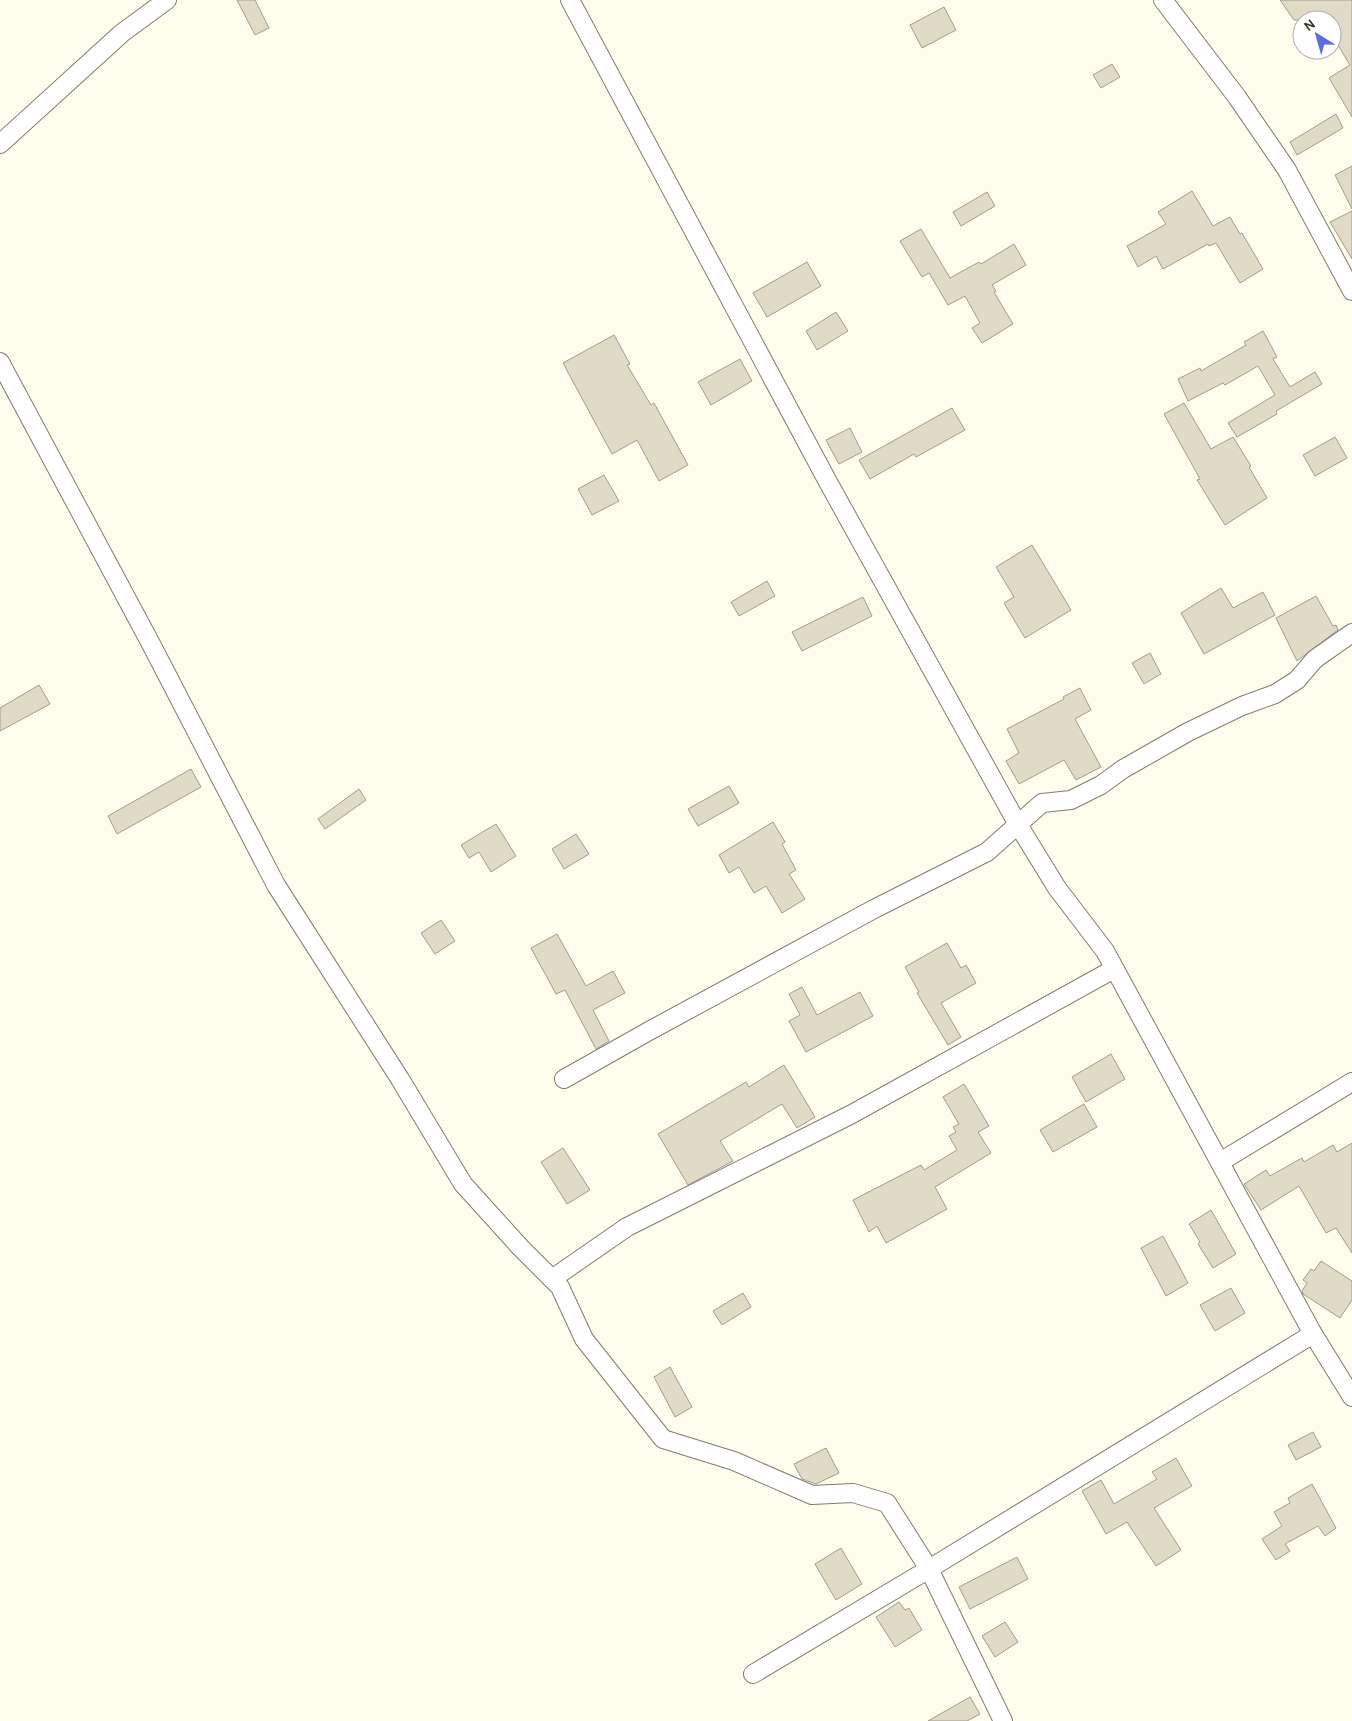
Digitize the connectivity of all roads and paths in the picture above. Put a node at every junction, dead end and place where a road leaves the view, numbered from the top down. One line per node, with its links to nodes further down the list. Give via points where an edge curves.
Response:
1 (168, 0): 4 (street, via 122,33)
2 (570, 0): 8 (street, via 828,482)
3 (1163, 0): 5 (street, via 1237,97 1287,170)
4 (0, 144)
5 (1352, 291)
6 (0, 362): 13 (street, via 276,886 463,1184)
7 (1352, 633): 8 (street, via 1316,658 1297,680 1275,694 1188,732 1071,800 1042,803)
8 (1017, 824): 9 (street, via 1056,888 1105,951); 10 (street, via 987,852 874,909)
9 (1114, 969): 12 (street); 13 (street, via 852,1114 627,1227)
10 (564, 1079)
11 (1352, 1082): 12 (street)
12 (1220, 1162): 14 (street)
13 (552, 1279): 16 (street, via 560,1287 584,1339 663,1439 734,1461 812,1495 853,1493 887,1503)
14 (1313, 1334): 15 (street); 16 (street)
15 (1352, 1397)
16 (929, 1569): 17 (street); 18 (street)
17 (753, 1674)
18 (1003, 1721)

